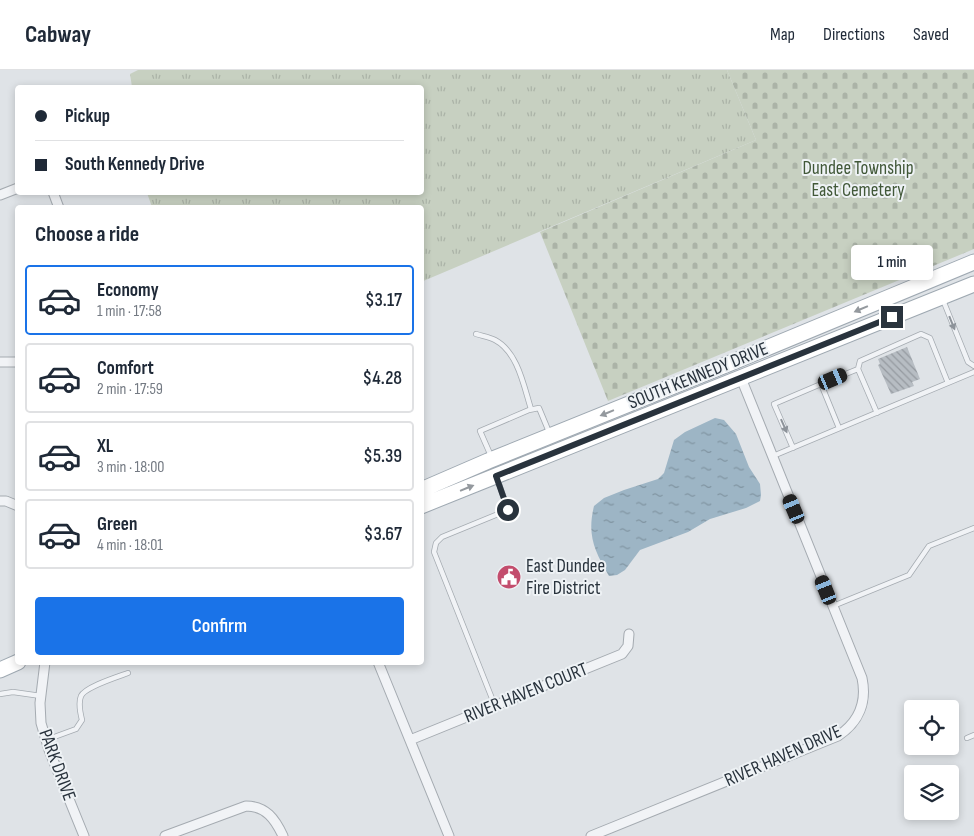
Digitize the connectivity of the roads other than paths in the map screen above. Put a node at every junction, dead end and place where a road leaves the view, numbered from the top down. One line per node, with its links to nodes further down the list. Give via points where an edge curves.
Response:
1 (15, 189): 2 (street)
2 (0, 195)
3 (974, 262): 5 (main road, SOUTH KENNEDY DRIVE)
4 (974, 284): 5 (main road, SOUTH KENNEDY DRIVE)
5 (940, 287): 9 (lane, one-way to 9, via 968,362); 12 (main road, SOUTH KENNEDY DRIVE); 18 (main road, SOUTH KENNEDY DRIVE, one-way to 18)
6 (476, 334): 15 (lane, via 504,347 516,364)
7 (0, 362): 8 (street)
8 (15, 362)
9 (974, 366)
10 (858, 368): 13 (lane, via 860,361 921,334 930,338); 14 (lane); 16 (lane)
11 (974, 372): 13 (lane)
12 (741, 378): 20 (street, RIVER HAVEN DRIVE); 22 (main road, SOUTH KENNEDY DRIVE)
13 (948, 383): 16 (lane)
14 (821, 384): 17 (lane); 19 (lane, one-way to 19, via 774,404)
15 (531, 409): 18 (lane, via 539,408); 21 (lane, via 480,431)
16 (877, 413): 17 (lane)
17 (839, 428): 19 (lane)
18 (551, 436): 21 (main road, SOUTH KENNEDY DRIVE)
19 (793, 448): 20 (lane)
20 (772, 457): 28 (street, RIVER HAVEN DRIVE)
21 (493, 459): 23 (main road, SOUTH KENNEDY DRIVE)
22 (496, 476): 26 (main road, SOUTH KENNEDY DRIVE, one-way to 22); 37 (lane, via 508,510 442,537 434,552)
23 (424, 486)
24 (0, 500): 25 (street)
25 (15, 504)
26 (424, 505)
27 (974, 528): 28 (lane, via 929,546 909,575)
28 (833, 606): 46 (street, RIVER HAVEN DRIVE, via 863,683 862,706 849,727 834,738)
29 (629, 634): 37 (street, RIVER HAVEN COURT, via 628,646 622,654)
30 (15, 663): 33 (main road)
31 (45, 665): 36 (street, PARK DRIVE)
32 (379, 665): 41 (street)
33 (0, 670)
34 (128, 673): 40 (lane, via 86,690 79,705 82,720 76,728)
35 (0, 694): 36 (lane, via 13,692)
36 (41, 696): 40 (street, PARK DRIVE, via 41,724)
37 (495, 706): 41 (street, RIVER HAVEN COURT)
38 (974, 735): 39 (lane)
39 (968, 738)
40 (46, 740): 42 (street, PARK DRIVE)
41 (410, 740): 45 (street)
42 (84, 836)
43 (165, 836): 44 (street, via 250,806 262,809 274,820)
44 (283, 836)
45 (449, 836)
46 (591, 836)

